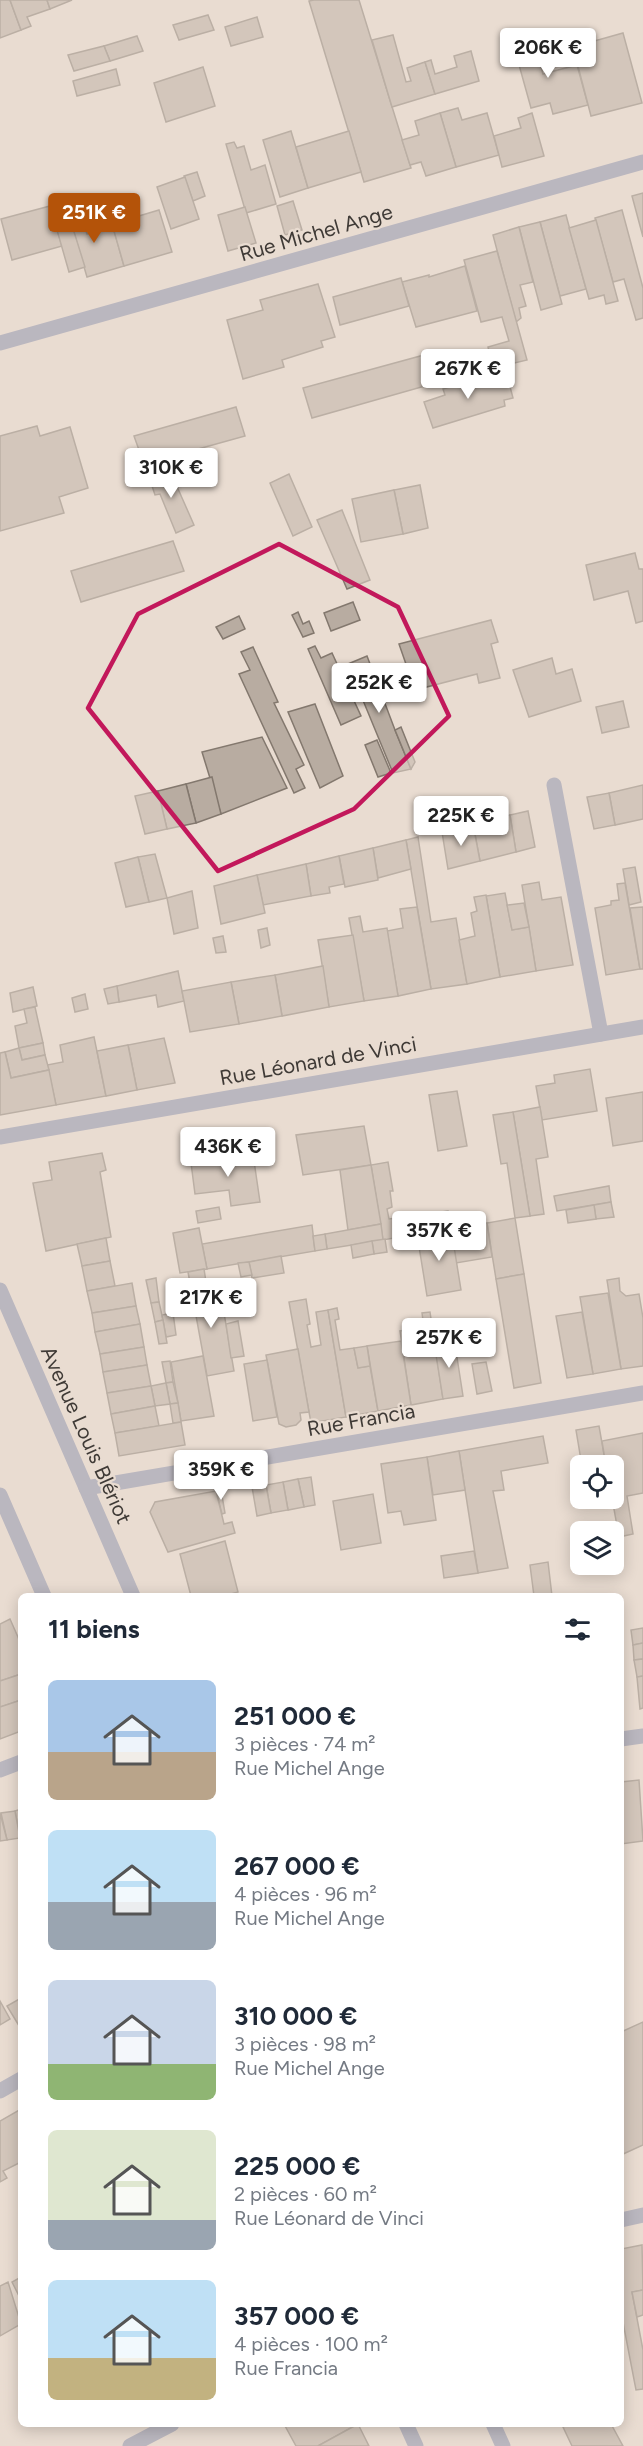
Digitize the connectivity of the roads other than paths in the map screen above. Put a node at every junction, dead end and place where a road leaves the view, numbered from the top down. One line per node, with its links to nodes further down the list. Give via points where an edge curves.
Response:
1 (643, 162): 2 (street, Rue Michel Ange)
2 (0, 343)
3 (554, 785): 5 (street)
4 (643, 1027): 5 (street, Rue Léonard de Vinci)
5 (601, 1034): 6 (street, Rue Léonard de Vinci)
6 (0, 1137)
7 (0, 1290): 9 (street, Avenue Louis Blériot)
8 (643, 1393): 9 (street, Rue Francia)
9 (86, 1488): 12 (street, Avenue Louis Blériot)
10 (0, 1495): 11 (street)
11 (43, 1593)
12 (132, 1593)
13 (643, 1736): 14 (street)
14 (624, 1739)
15 (18, 1763): 16 (street)
16 (0, 1770)
17 (18, 2081): 18 (street)
18 (0, 2091)
19 (643, 2215): 20 (street)
20 (624, 2219)
21 (166, 2427): 24 (street)
22 (407, 2427): 25 (street)
23 (495, 2427): 26 (street)
24 (130, 2446)
25 (416, 2446)
26 (503, 2446)

